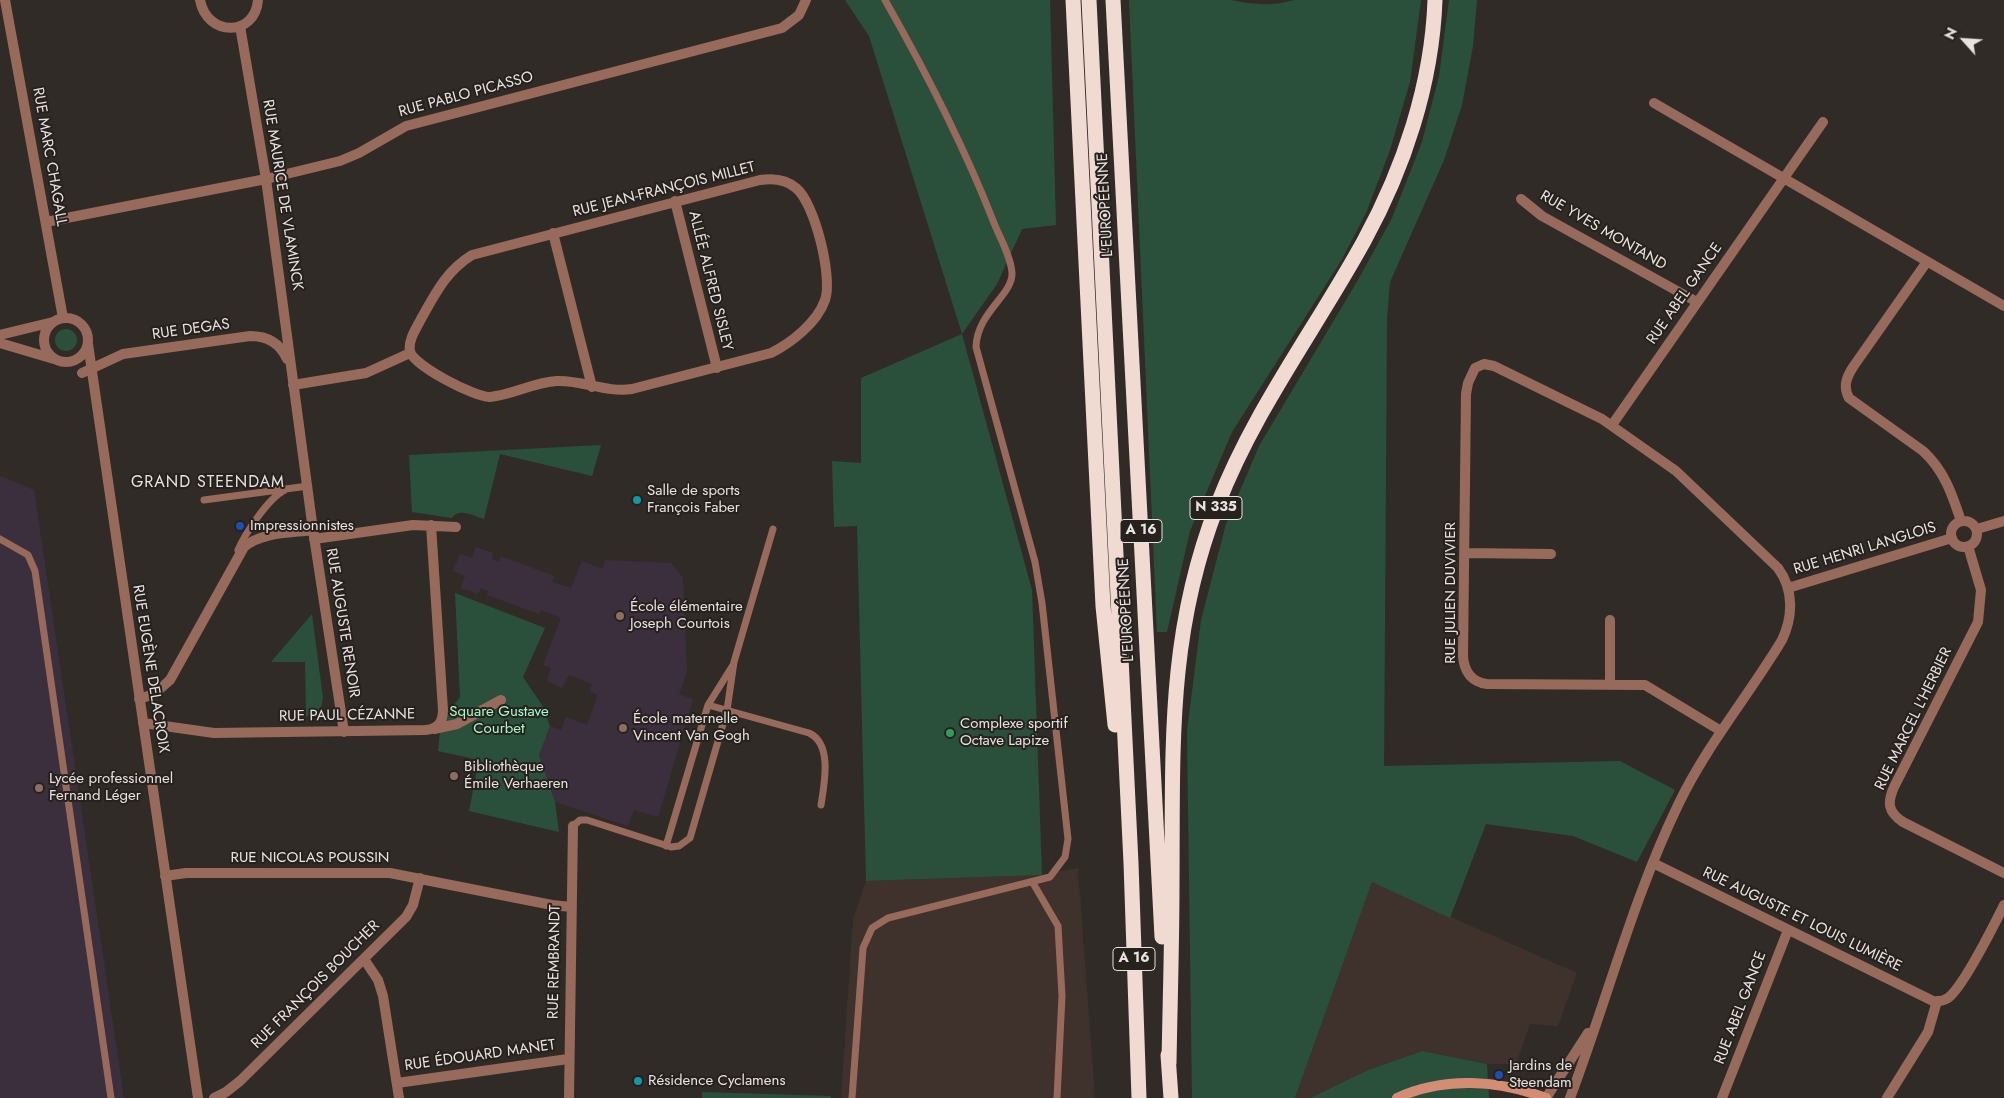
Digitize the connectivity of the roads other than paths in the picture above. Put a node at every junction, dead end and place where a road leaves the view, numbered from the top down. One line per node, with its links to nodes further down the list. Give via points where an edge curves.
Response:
1 (5, 0): 17 (street, RUE MARC CHAGALL)
2 (200, 0): 10 (street, via 206,16 214,24 228,28)
3 (258, 0): 10 (street, via 254,14)
4 (885, 0): 72 (lane, via 977,180 1012,272 1008,289 983,319 976,347 1035,562 1067,812 1065,857 1050,878)
5 (1073, 0): 67 (highway, via 1105,632)
6 (1089, 0): 67 (highway, L'EUROPÉENNE / A 16)
7 (1113, 0): 80 (highway, L'EUROPÉENNE / A 16)
8 (1435, 0): 80 (highway, N 335, via 1422,89 1393,180 1364,240 1248,436 1217,506 1195,573 1181,637 1173,706)
9 (804, 5): 13 (street, RUE PABLO PICASSO, via 794,20 782,28 416,123 396,129 345,159)
10 (240, 26): 13 (street, RUE MAURICE DE VLAMINCK)
11 (1654, 103): 14 (street)
12 (1823, 122): 14 (street, RUE ABEL GANCE)
13 (266, 179): 17 (street, RUE PABLO PICASSO); 32 (street, RUE MAURICE DE VLAMINCK)
14 (1783, 180): 19 (street); 20 (street, RUE ABEL GANCE)
15 (1521, 199): 20 (street, RUE YVES MONTAND, via 1542,216)
16 (675, 201): 18 (street, RUE JEAN-FRANÇOIS MILLET); 30 (street, ALLÉE ALFRED SISLEY); 30 (street, RUE JEAN-FRANÇOIS MILLET, via 760,180 785,181 801,192 808,204 826,267 828,289 824,303 800,332 771,354)
17 (46, 222): 22 (street, RUE MARC CHAGALL)
18 (553, 233): 27 (street, RUE JEAN-FRANÇOIS MILLET, via 478,252 458,264 446,276 415,330); 34 (street)
19 (1926, 263): 21 (street); 40 (street, via 1853,367 1845,387 1849,398 1933,460 1948,483)
20 (1697, 302): 35 (street, RUE ABEL GANCE)
21 (2004, 306)
22 (64, 318): 23 (street); 26 (street, via 83,326)
23 (53, 322): 24 (street); 28 (street, via 45,333 44,342 47,352)
24 (0, 335)
25 (0, 343): 28 (street)
26 (88, 344): 29 (street, via 80,357); 31 (street, RUE EUGÈNE DELACROIX)
27 (410, 353): 33 (street, via 366,373); 34 (street, RUE JEAN-FRANÇOIS MILLET, via 420,364 481,396 495,396 556,381)
28 (55, 360): 29 (street)
29 (66, 362): 31 (street, RUE EUGÈNE DELACROIX)
30 (717, 368): 34 (street, RUE JEAN-FRANÇOIS MILLET, via 632,389)
31 (86, 370): 32 (street, RUE DEGAS, via 123,354 258,336 274,341 280,347); 56 (street, RUE EUGÈNE DELACROIX, via 94,393)
32 (291, 370): 33 (street, RUE AUGUSTE RENOIR)
33 (293, 385): 36 (street, RUE AUGUSTE RENOIR)
34 (592, 387)
35 (1612, 425): 49 (street, RUE JULIEN DUVIVIER, via 1494,366 1484,364 1475,368 1466,388); 52 (street, via 1694,486 1774,564)
36 (308, 486): 37 (lane); 45 (street, RUE AUGUSTE RENOIR)
37 (287, 489): 38 (lane); 51 (lane, via 277,495 251,527)
38 (204, 500)
39 (2004, 520): 44 (street)
40 (1961, 521): 44 (street, via 1972,523); 46 (street, via 1952,527)
41 (431, 525): 42 (street); 45 (street); 61 (street, RUE PAUL CÉZANNE, via 443,710 442,722)
42 (456, 527)
43 (773, 529): 54 (lane)
44 (1977, 530): 48 (street, via 1976,538)
45 (314, 535): 51 (street, via 252,540); 63 (street, RUE AUGUSTE RENOIR)
46 (1952, 538): 48 (street, via 1958,545); 52 (street, RUE HENRI LANGLOIS)
47 (0, 540): 82 (lane, via 28,555 35,570)
48 (1968, 546): 69 (street, RUE MARCEL L'HERBIER, via 1981,590 1978,622 1894,787 1889,803 1892,813 1903,822)
49 (1465, 553): 50 (street); 55 (street, RUE JULIEN DUVIVIER, via 1463,656 1466,671 1473,679 1487,684)
50 (1552, 554)
51 (234, 562): 56 (street, via 170,680 154,694)
52 (1788, 588): 62 (street, via 1790,613 1784,635)
53 (1610, 620): 55 (street)
54 (734, 662): 58 (lane); 59 (lane)
55 (1610, 683): 62 (street, RUE JULIEN DUVIVIER, via 1649,686)
56 (139, 699): 60 (street, RUE EUGÈNE DELACROIX)
57 (501, 700): 61 (street, via 457,724)
58 (708, 705): 59 (lane); 66 (lane)
59 (727, 710): 64 (lane, via 810,733 817,738 824,768); 66 (lane, via 693,832 683,844)
60 (143, 723): 63 (street, RUE PAUL CÉZANNE, via 214,733); 70 (street, RUE EUGÈNE DELACROIX)
61 (430, 730): 63 (street, RUE PAUL CÉZANNE)
62 (1721, 731): 68 (street, via 1679,803)
63 (344, 732)
64 (822, 805)
65 (573, 826): 66 (lane, via 580,820 587,820); 74 (street, RUE REMBRANDT)
66 (666, 846)
67 (1131, 863): 89 (highway, L'EUROPÉENNE / A 16)
68 (1653, 863): 75 (street, RUE AUGUSTE ET LOUIS LUMIÈRE); 78 (street)
69 (2004, 873)
70 (165, 876): 71 (street, RUE NICOLAS POUSSIN, via 186,873 374,872); 83 (street, RUE EUGÈNE DELACROIX)
71 (420, 878): 74 (street, RUE NICOLAS POUSSIN); 76 (street, RUE FRANÇOIS BOUCHER, via 409,913)
72 (1033, 883): 87 (lane, via 888,918 872,928 862,948); 88 (lane, via 1058,926 1062,996)
73 (2004, 905): 77 (street, via 1956,989 1948,998)
74 (571, 907): 79 (street, RUE REMBRANDT)
75 (1788, 930): 77 (street, RUE AUGUSTE ET LOUIS LUMIÈRE); 94 (street, RUE ABEL GANCE)
76 (364, 959): 81 (street, via 378,980 383,996); 84 (street, RUE FRANÇOIS BOUCHER, via 240,1082)
77 (1937, 1001): 95 (street, via 1928,1032)
78 (1601, 1008): 92 (street); 93 (street)
79 (568, 1060): 81 (street, RUE ÉDOUARD MANET); 86 (street, RUE REMBRANDT)
80 (1169, 1063): 90 (highway, L'EUROPÉENNE / A 16)
81 (397, 1083): 85 (street)
82 (111, 1098)
83 (198, 1098)
84 (214, 1098)
85 (399, 1098)
86 (569, 1098)
87 (852, 1098)
88 (1057, 1098)
89 (1139, 1098)
90 (1171, 1098)
91 (1397, 1098): 92 (street, via 1430,1086 1468,1083 1498,1085)
92 (1546, 1098)
93 (1570, 1098)
94 (1722, 1098)
95 (1887, 1098)

